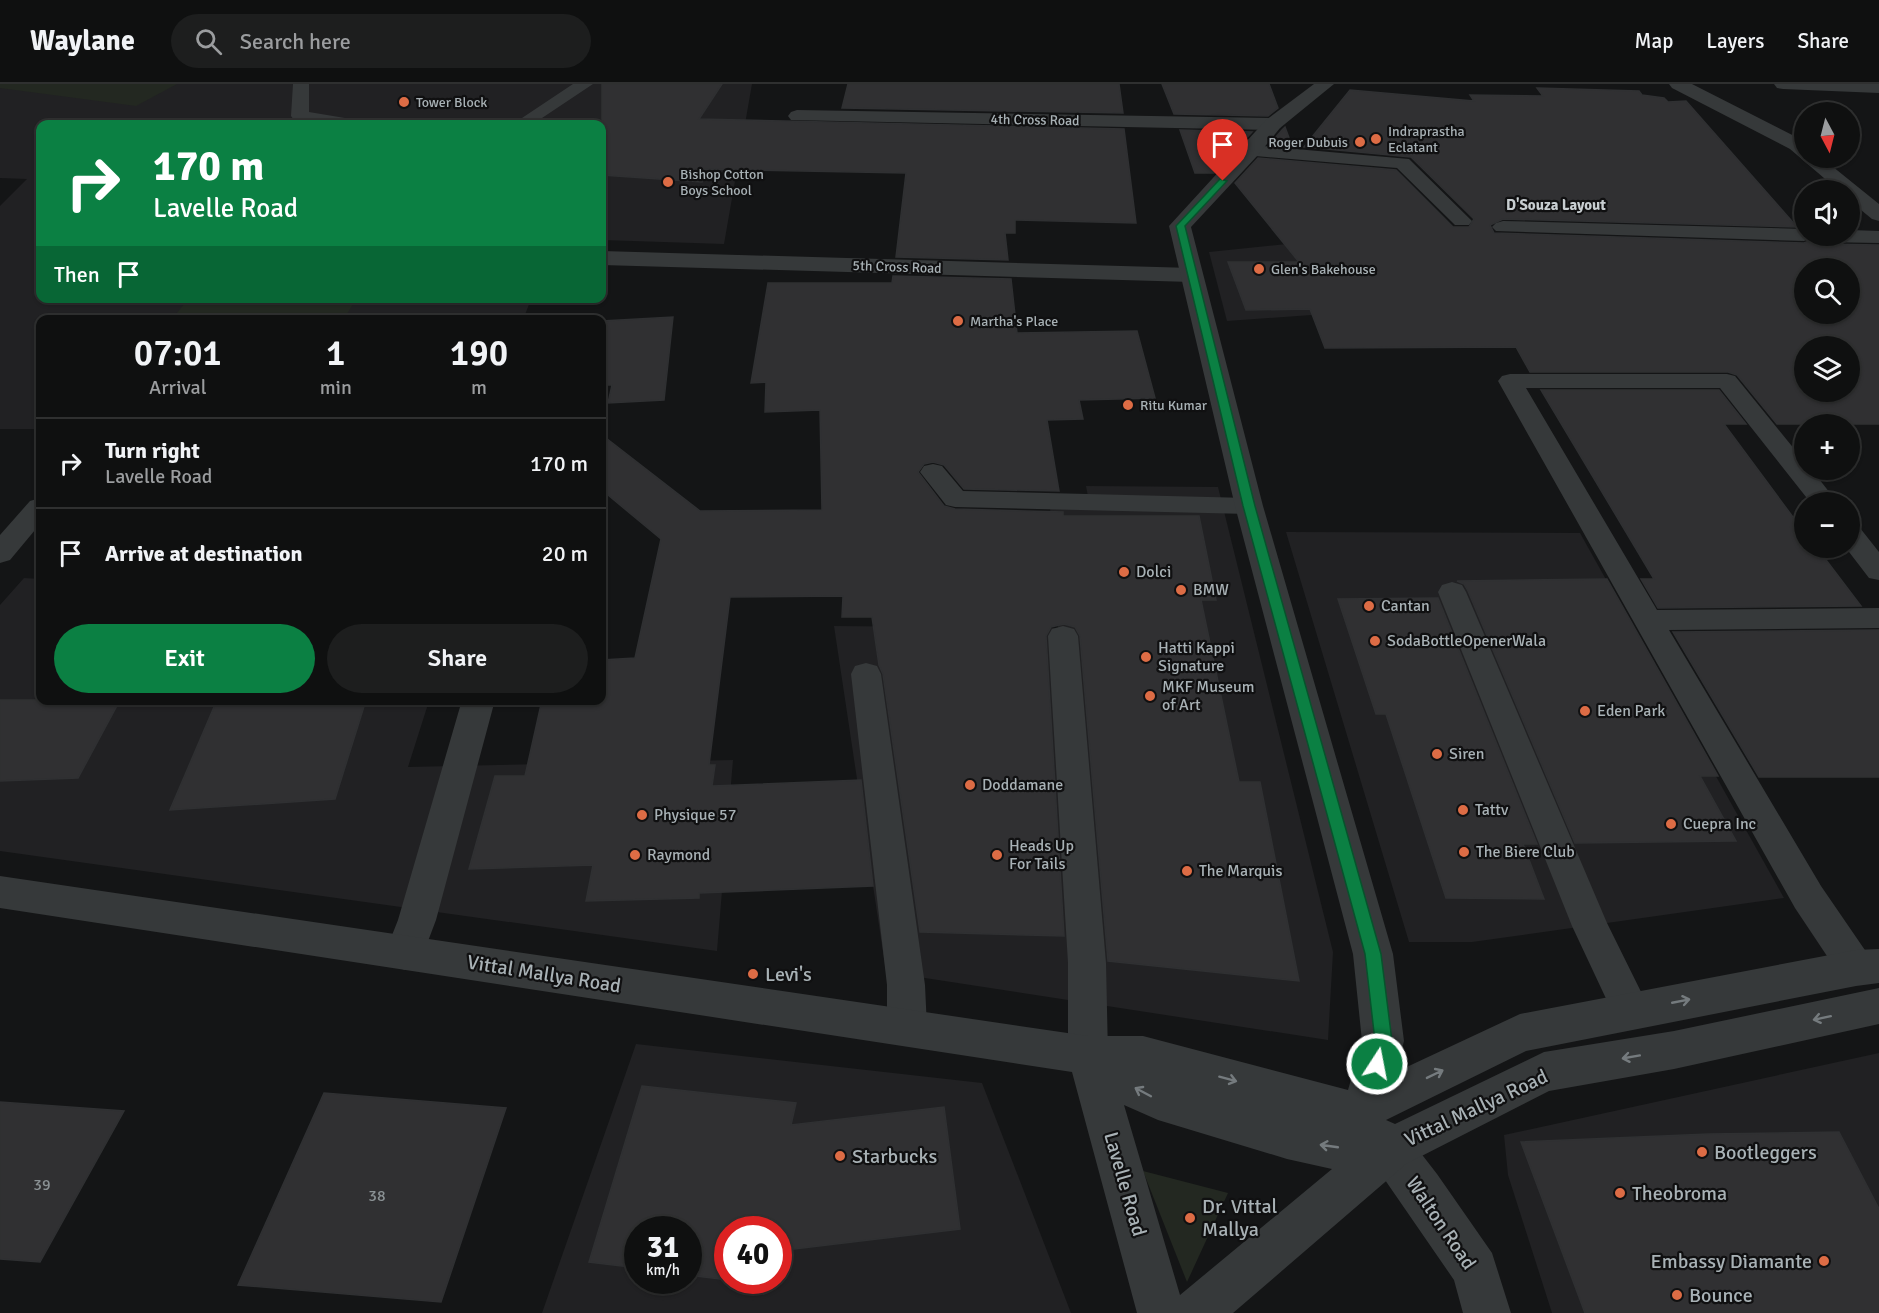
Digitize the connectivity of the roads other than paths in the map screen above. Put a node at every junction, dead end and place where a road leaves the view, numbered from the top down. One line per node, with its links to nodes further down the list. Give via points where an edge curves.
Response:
1 (302, 84): 8 (lane, via 300,116)
2 (585, 84): 9 (lane)
3 (1325, 84): 10 (street)
4 (1678, 84): 11 (street)
5 (1783, 84): 6 (street)
6 (1879, 88)
7 (797, 116): 10 (street, 4th Cross Road)
8 (326, 120)
9 (528, 120)
10 (1273, 124): 12 (street)
11 (1794, 143)
12 (1251, 151): 15 (lane, via 1402,163); 21 (street, via 1180,226)
13 (1823, 168): 14 (street)
14 (1879, 215)
15 (1462, 221)
16 (1503, 227): 17 (street)
17 (1794, 235)
18 (1860, 237): 19 (street)
19 (1879, 237)
20 (606, 258): 21 (street, 5th Cross Road)
21 (1192, 275): 24 (street)
22 (933, 472): 24 (lane, via 955,499)
23 (1816, 492): 31 (lane, via 1727,381 1510,381)
24 (1249, 506): 42 (street, via 1373,954 1383,1041)
25 (36, 512): 27 (street)
26 (1860, 547): 28 (lane)
27 (0, 553)
28 (1879, 571)
29 (1452, 592): 39 (lane, via 1586,916)
30 (1879, 618): 31 (lane)
31 (1648, 620): 37 (lane, via 1808,897)
32 (1063, 636): 41 (lane, via 1087,963)
33 (866, 674): 40 (lane, via 906,985)
34 (478, 705): 36 (street)
35 (0, 892): 36 (street, Vittal Mallya Road)
36 (405, 953): 40 (street, Vittal Mallya Road)
37 (1868, 968): 39 (street, Vittal Mallya Road, one-way to 37)
38 (1879, 1006): 43 (street, Vittal Mallya Road, one-way to 43, via 1674,1050 1544,1072)
39 (1631, 1010): 42 (street, Vittal Mallya Road, one-way to 39, via 1520,1033)
40 (907, 1028): 41 (street, Vittal Mallya Road)
41 (1088, 1055): 42 (street, Vittal Mallya Road, one-way to 42, via 1143,1056 1345,1112); 43 (street, Vittal Mallya Road, one-way to 41, via 1331,1147 1287,1138 1158,1099 1142,1093); 44 (street, Lavelle Road)
42 (1364, 1109): 43 (street, Walton Road)
43 (1390, 1149): 45 (street); 46 (street, Walton Road, via 1475,1270)
44 (1161, 1313)
45 (1196, 1313)
46 (1487, 1313)

